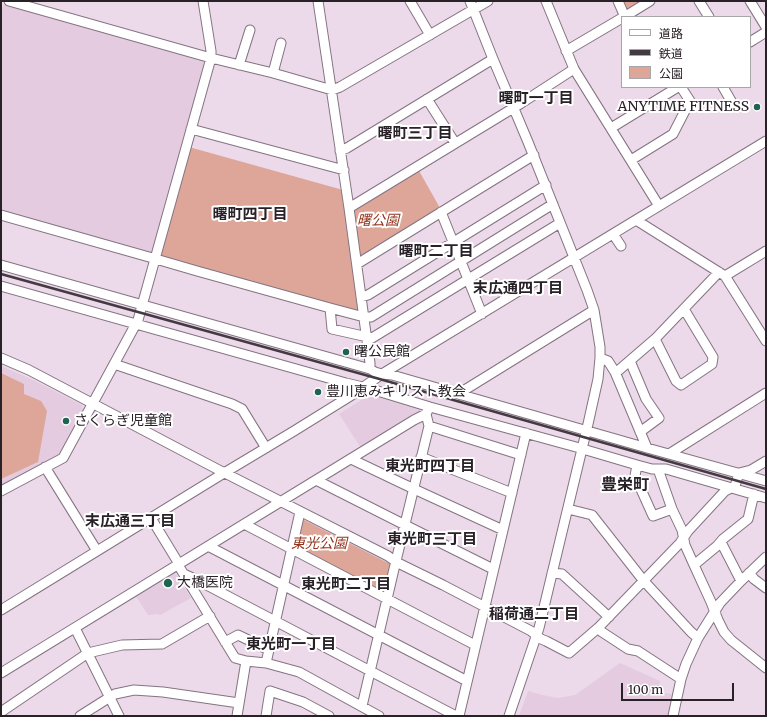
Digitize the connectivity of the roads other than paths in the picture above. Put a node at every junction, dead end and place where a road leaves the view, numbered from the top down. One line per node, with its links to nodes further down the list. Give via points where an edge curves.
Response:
1 (9, 1): 23 (street)
2 (203, 1): 23 (street)
3 (318, 1): 31 (street)
4 (410, 1): 19 (street)
5 (488, 1): 11 (street)
6 (546, 1): 22 (street)
7 (618, 1): 12 (street)
8 (650, 1): 13 (street)
9 (699, 1): 14 (street)
10 (750, 1): 16 (street)
11 (472, 5): 19 (street); 24 (street)
12 (623, 16)
13 (625, 16)
14 (708, 16)
15 (621, 18): 22 (street)
16 (766, 27)
17 (250, 30): 25 (street)
18 (766, 32): 20 (street)
19 (430, 35): 31 (street)
20 (751, 41)
21 (282, 43): 27 (street)
22 (566, 51): 26 (street)
23 (211, 58): 25 (street); 36 (street)
24 (493, 59): 32 (street); 34 (street)
25 (240, 65): 27 (street)
26 (574, 69): 34 (street); 35 (street)
27 (273, 74): 31 (street)
28 (676, 88): 35 (street)
29 (682, 88): 41 (street, via 690,101 673,134)
30 (724, 88): 33 (street)
31 (332, 90): 39 (street)
32 (427, 99): 38 (street); 39 (street)
33 (734, 106)
34 (513, 108): 38 (street); 40 (street)
35 (611, 128): 41 (street)
36 (191, 129): 42 (street); 56 (street)
37 (766, 141): 45 (street)
38 (455, 143): 46 (street)
39 (340, 151): 42 (street)
40 (534, 155): 43 (street); 47 (street)
41 (631, 160): 45 (street)
42 (344, 170): 46 (street)
43 (546, 185): 44 (street); 52 (street)
44 (553, 204): 50 (street); 57 (street)
45 (659, 206): 49 (street)
46 (349, 208): 58 (street)
47 (441, 212): 52 (street); 58 (street)
48 (1, 215): 56 (street)
49 (636, 220): 51 (street); 60 (street)
50 (560, 222): 55 (street); 61 (street)
51 (613, 234): 53 (street); 55 (street)
52 (452, 243): 57 (street); 63 (street)
53 (621, 246)
54 (766, 251): 60 (street)
55 (574, 258): 67 (street); 68 (street)
56 (154, 259): 64 (street); 65 (street)
57 (461, 261): 61 (street); 69 (street, via 371,317)
58 (357, 264): 63 (street)
59 (1, 265): 64 (street)
60 (722, 274): 66 (street); 73 (street)
61 (468, 279): 68 (street); 71 (street, via 372,338)
62 (1, 286): 70 (street)
63 (362, 297): 69 (street)
64 (142, 305): 70 (street); 78 (street)
65 (330, 308): 69 (street); 71 (street, via 332,329)
66 (684, 309): 72 (street); 72 (street, via 713,357 712,364 681,385 676,381)
67 (594, 310): 75 (street); 83 (street, via 478,381)
68 (482, 314): 80 (street)
69 (364, 317): 71 (street)
70 (136, 324): 77 (street); 81 (street)
71 (366, 338): 78 (street)
72 (655, 339): 76 (street)
73 (766, 341)
74 (1, 358): 84 (street)
75 (600, 358): 79 (street, via 608,361); 87 (street, via 598,379)
76 (630, 361): 79 (street); 88 (street, via 646,399 659,418)
77 (114, 364): 84 (street); 90 (street, via 242,409)
78 (370, 369): 80 (street)
79 (615, 372): 88 (street)
80 (382, 374): 81 (street); 83 (street)
81 (364, 387): 85 (street); 90 (street)
82 (766, 393): 93 (street)
83 (461, 395): 87 (street)
84 (92, 404): 99 (street, via 63,458); 101 (street)
85 (428, 410): 86 (street); 89 (street); 96 (street)
86 (429, 426): 94 (street); 95 (street)
87 (586, 430): 91 (street); 92 (street)
88 (640, 432): 92 (street)
89 (526, 434): 91 (street); 94 (street)
90 (266, 448): 101 (street)
91 (582, 448): 98 (street); 113 (street)
92 (648, 448): 93 (street)
93 (668, 454): 102 (street)
94 (521, 455): 108 (street)
95 (421, 457): 106 (street); 108 (street)
96 (351, 459): 103 (street); 106 (street)
97 (766, 461): 102 (street, via 751,470)
98 (637, 465): 100 (street); 112 (street, via 635,476 653,516)
99 (45, 467): 107 (street); 123 (street)
100 (658, 468): 105 (street); 112 (street)
101 (224, 473): 111 (street); 115 (street)
102 (739, 473): 104 (street); 105 (street, via 736,486)
103 (316, 480): 111 (street); 117 (street)
104 (766, 480)
105 (732, 488): 109 (street); 119 (street, via 725,491)
106 (414, 489): 117 (street); 118 (street)
107 (1, 491)
108 (512, 493): 118 (street)
109 (754, 494): 110 (street); 120 (street, via 748,519)
110 (766, 498)
111 (281, 502): 114 (street); 116 (street)
112 (672, 508): 119 (street)
113 (568, 509): 129 (street); 132 (street, via 592,515)
114 (300, 512): 122 (street); 125 (street)
115 (152, 518): 123 (street); 126 (street)
116 (244, 524): 121 (street); 122 (street)
117 (405, 525): 125 (street); 128 (street)
118 (502, 530): 128 (street)
119 (683, 537): 127 (street); 132 (street)
120 (720, 542): 127 (street); 133 (street)
121 (208, 546): 126 (street); 134 (street)
122 (292, 549): 134 (street); 136 (street)
123 (97, 551): 138 (street)
124 (766, 557): 130 (street)
125 (396, 562): 136 (street); 137 (street)
126 (178, 564): 131 (street); 143 (street)
127 (694, 566): 139 (street)
128 (493, 569): 137 (street)
129 (552, 573): 141 (street, via 562,574); 146 (street)
130 (749, 573): 133 (street); 135 (street)
131 (184, 574): 140 (street); 142 (street)
132 (643, 580): 141 (street); 147 (street)
133 (741, 581): 139 (street)
134 (283, 585): 142 (street); 145 (street)
135 (766, 588)
136 (387, 599): 145 (street); 149 (street)
137 (484, 607): 146 (street); 149 (street)
138 (1, 610)
139 (715, 611): 147 (street); 154 (street, via 727,636)
140 (210, 616): 148 (street); 151 (street, via 162,644 122,645)
141 (609, 617): 144 (street)
142 (275, 621): 150 (street); 155 (street)
143 (75, 628): 151 (street); 156 (street)
144 (598, 628): 146 (street, via 570,653); 157 (street)
145 (379, 635): 155 (street); 158 (street)
146 (537, 636): 171 (street)
147 (698, 638): 157 (street)
148 (225, 642): 150 (street, via 238,635); 152 (street, via 235,658)
149 (475, 645): 158 (street)
150 (269, 650): 153 (street)
151 (88, 653): 159 (street); 162 (street)
152 (246, 661): 153 (street); 160 (street)
153 (266, 663): 161 (street, via 300,672)
154 (766, 668)
155 (370, 671): 161 (street); 170 (street)
156 (1, 673)
157 (681, 679): 172 (street)
158 (467, 681): 170 (street)
159 (110, 697): 160 (street, via 134,690); 164 (street); 165 (street)
160 (240, 703): 166 (street)
161 (362, 706): 163 (street)
162 (1, 712)
163 (370, 714): 169 (street)
164 (80, 716)
165 (118, 716)
166 (237, 716)
167 (266, 716): 168 (street, via 270,691 303,702)
168 (329, 716)
169 (379, 716)
170 (458, 716)
171 (509, 716)
172 (673, 716)

